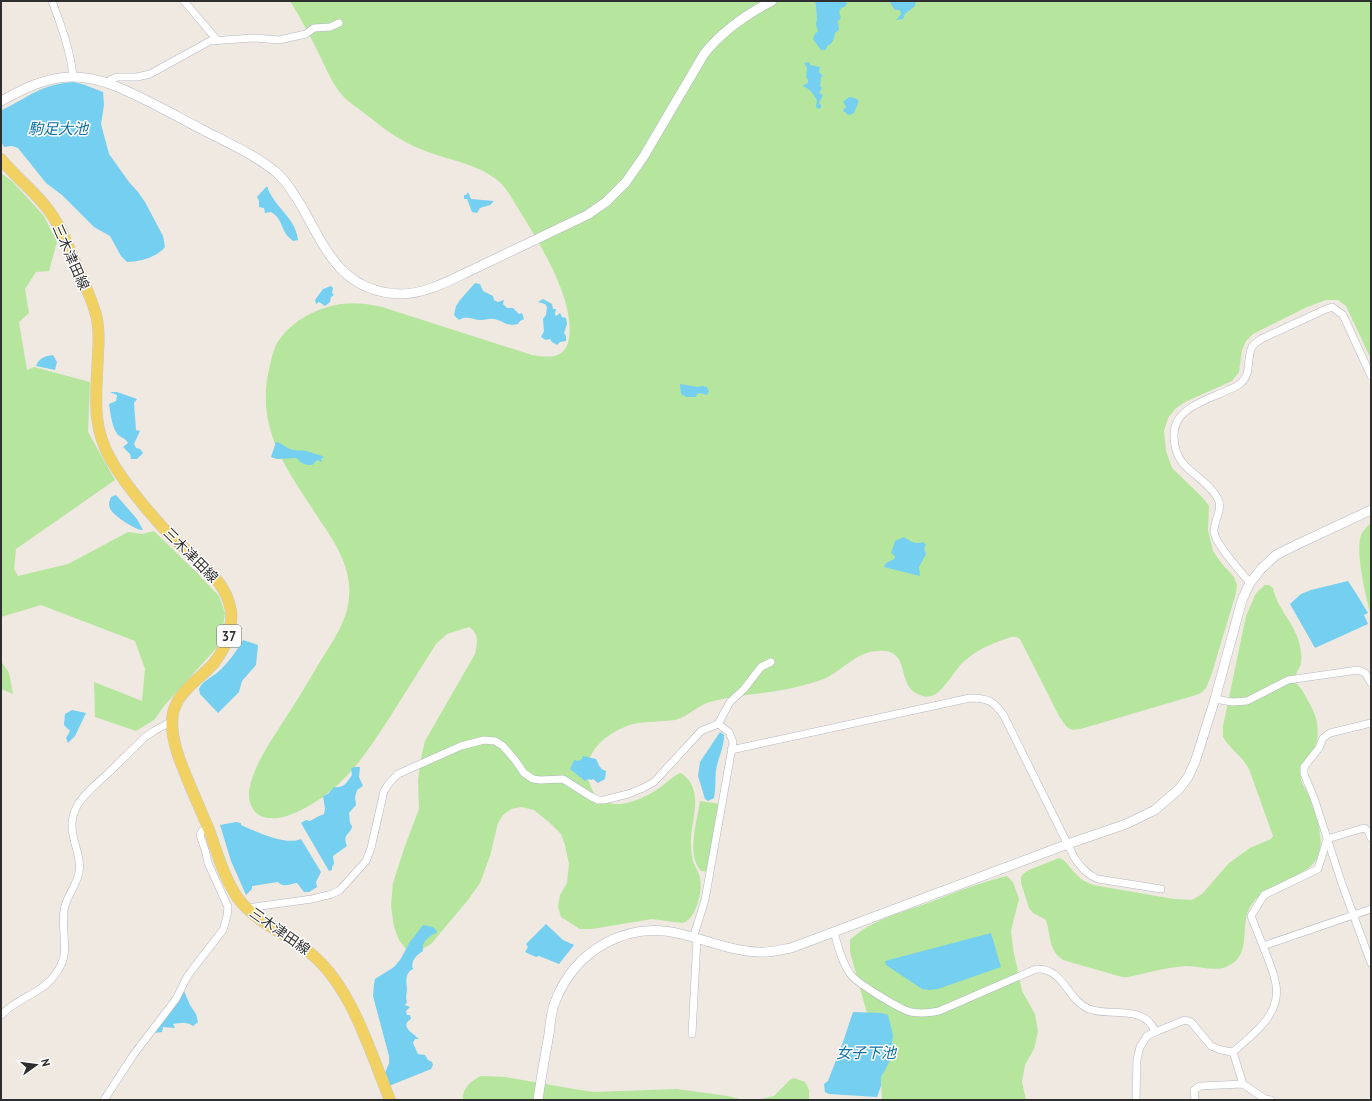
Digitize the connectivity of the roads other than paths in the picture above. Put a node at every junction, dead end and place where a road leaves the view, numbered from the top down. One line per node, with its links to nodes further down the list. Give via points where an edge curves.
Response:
1 (52, 1): 6 (street)
2 (184, 1): 5 (street)
3 (772, 1): 7 (street, via 754,10 712,44 644,156 626,182 606,202 587,215 448,282 415,293 382,291 364,286 348,276 321,243 293,192 280,176 240,149 135,95)
4 (339, 23): 5 (street, via 330,27 314,28 306,34 279,40)
5 (216, 40): 7 (street, via 150,74 117,77)
6 (73, 77): 7 (street); 8 (street, via 42,82)
7 (108, 84)
8 (1, 102)
9 (1, 159): 16 (main road, 三木津田線 / 37, via 59,226 89,295 97,319 99,338 95,400 103,446 122,478 166,532 214,577 226,594 232,622 229,636 213,663 181,697)
10 (1371, 376): 12 (street, via 1343,315 1332,308 1261,339 1253,346 1248,373 1240,385 1190,408 1178,419 1174,429 1177,453 1182,462 1215,493 1219,502 1214,532 1217,541)
11 (1371, 510): 12 (street, via 1276,555)
12 (1250, 583): 15 (street, via 1242,600)
13 (771, 662): 18 (street, via 761,667 730,702)
14 (1371, 683): 15 (street, via 1365,673 1358,670 1288,680 1247,701)
15 (1215, 699): 23 (street, via 1194,762 1188,777 1179,789 1155,810 1140,818)
16 (172, 721): 20 (main road, 三木津田線 / 37, via 172,733 179,758); 32 (street, via 145,737 87,793 77,806 72,826 80,871 64,909 62,925 65,950 62,964 44,987)
17 (1371, 723): 22 (street, via 1330,733 1323,738 1319,748 1304,767 1304,774)
18 (718, 724): 19 (street, via 729,732 733,742); 25 (street, via 701,731 654,782 628,794 604,800 598,800 562,779 533,779 524,773 507,750 495,741 484,740 461,746 398,774 390,782 384,791 366,861 340,890 312,899)
19 (731, 750): 23 (street, via 970,698 989,700 1004,716); 29 (street, via 705,900)
20 (207, 828): 25 (main road, 三木津田線 / 37, via 229,883); 37 (street, via 200,836 208,864 228,907 223,930 195,966 176,999 134,1054)
21 (1371, 838): 22 (street, via 1364,828)
22 (1327, 839): 27 (street); 30 (street, via 1318,869 1264,895 1251,916)
23 (1068, 844): 24 (street, via 1082,869 1089,875 1098,879); 28 (street)
24 (1161, 889)
25 (246, 908): 38 (main road, 三木津田線 / 37, via 315,956 328,970 343,991 357,1020)
26 (1371, 909): 27 (street)
27 (1354, 915): 30 (street); 31 (street)
28 (834, 932): 29 (street, via 791,948 771,952 741,950); 33 (street, via 844,964 851,975 862,985 910,1012 924,1014 939,1011 1036,969 1042,969 1050,970 1088,1009 1142,1016 1153,1024)
29 (695, 938): 34 (street); 39 (street, via 659,930 633,933 595,948 578,963 563,983 554,1003)
30 (1263, 946): 35 (street, via 1276,984 1276,1004 1269,1018)
31 (1371, 963)
32 (1, 1015)
33 (1155, 1032): 35 (street, via 1185,1020 1191,1022 1211,1046); 40 (street, via 1147,1036 1140,1047 1137,1059)
34 (692, 1034)
35 (1233, 1052): 36 (street)
36 (1243, 1084): 41 (street, via 1200,1086 1194,1090); 42 (street, via 1265,1099)
37 (104, 1100)
38 (390, 1100)
39 (538, 1100)
40 (1136, 1100)
41 (1195, 1100)
42 (1271, 1100)

